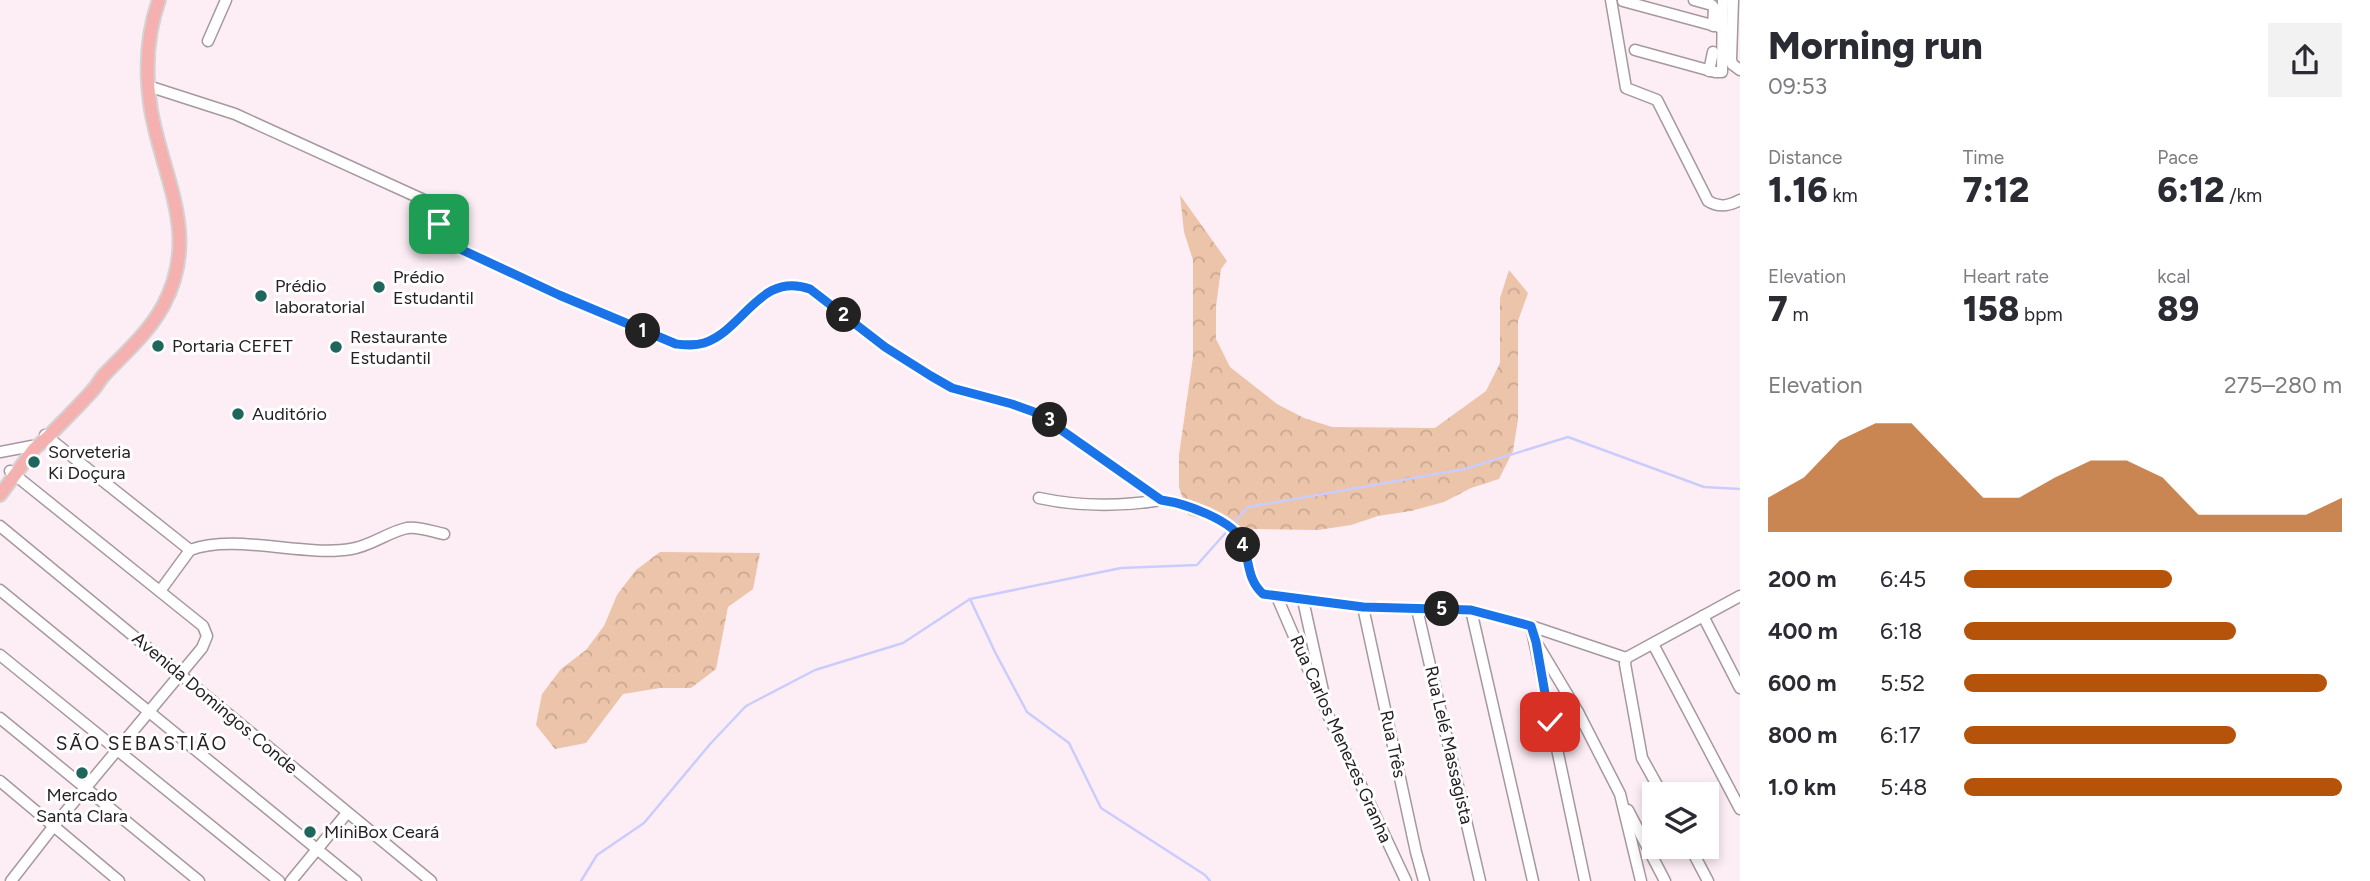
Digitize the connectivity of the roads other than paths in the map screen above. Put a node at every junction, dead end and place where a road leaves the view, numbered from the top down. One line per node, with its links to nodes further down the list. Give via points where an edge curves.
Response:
1 (159, 0): 15 (main road, via 147,46)
2 (226, 0): 10 (street)
3 (1611, 0): 16 (street, via 1626,88 1657,100 1709,201 1723,206)
4 (1694, 0): 9 (street, via 1712,5)
5 (1723, 0): 9 (street)
6 (1733, 0): 8 (street)
7 (1623, 1): 9 (street)
8 (1736, 20): 13 (street, via 1731,59)
9 (1718, 27): 14 (street, via 1723,67 1719,73)
10 (208, 41)
11 (1635, 50): 14 (street)
12 (1713, 52): 14 (street)
13 (1740, 70)
14 (1709, 71)
15 (149, 86): 17 (main road, via 176,205 181,252 174,279 163,306 132,347); 24 (street, via 236,114 424,200 445,237 458,248 676,344 706,342 783,285 810,289 931,376 952,388 1037,413)
16 (1740, 201)
17 (46, 435): 18 (main road); 27 (street)
18 (33, 447): 19 (street); 20 (main road)
19 (0, 452)
20 (13, 472): 21 (main road); 22 (main road); 29 (street)
21 (0, 485)
22 (0, 495)
23 (1039, 498): 24 (street, via 1101,506)
24 (1161, 500): 31 (street, via 1212,517 1235,532 1260,591)
25 (0, 526): 42 (street, Avenida Domingos Conde)
26 (444, 534): 27 (street, via 406,528 369,545 335,550 210,544)
27 (190, 550): 29 (street)
28 (0, 590): 44 (street)
29 (160, 591): 42 (street, via 203,626 207,636)
30 (1740, 596): 36 (street)
31 (1277, 597): 32 (street); 46 (street, Rua Carlos Menezes Granha)
32 (1303, 600): 33 (street); 46 (street)
33 (1363, 607): 34 (street); 58 (street, Rua Três)
34 (1417, 608): 35 (street); 71 (street, Rua Lelé Massagista)
35 (1471, 610): 37 (street); 72 (street)
36 (1703, 617): 39 (street); 43 (street)
37 (1531, 626): 38 (street); 41 (street)
38 (1536, 642): 45 (street); 48 (street)
39 (1653, 644): 41 (street); 54 (street)
40 (0, 655): 49 (street)
41 (1626, 658): 51 (street, via 1642,758)
42 (180, 673): 44 (street); 55 (street, Avenida Domingos Conde)
43 (1740, 688)
44 (148, 712): 49 (street); 57 (street)
45 (1578, 712): 48 (street, via 1556,714); 53 (street)
46 (1328, 715): 59 (street, Rua Carlos Menezes Granha)
47 (0, 718): 52 (street)
48 (1550, 722): 73 (street)
49 (118, 751): 52 (street); 65 (street)
50 (0, 781): 56 (street)
51 (1655, 782)
52 (86, 788): 56 (street); 64 (street)
53 (1620, 794): 74 (street); 75 (street)
54 (1740, 809)
55 (347, 813): 57 (street); 68 (street, Avenida Domingos Conde)
56 (53, 827): 61 (street); 62 (street)
57 (317, 848): 66 (street); 67 (street)
58 (1416, 852): 59 (street); 70 (street, Rua Três)
59 (1395, 858): 69 (street, Rua Carlos Menezes Granha)
60 (1696, 859): 76 (street)
61 (107, 877): 63 (street)
62 (11, 881)
63 (119, 881)
64 (199, 881)
65 (279, 881)
66 (291, 881)
67 (356, 881)
68 (431, 881)
69 (1406, 881)
70 (1424, 881)
71 (1480, 881)
72 (1533, 881)
73 (1585, 881)
74 (1641, 881)
75 (1665, 881)
76 (1708, 881)

